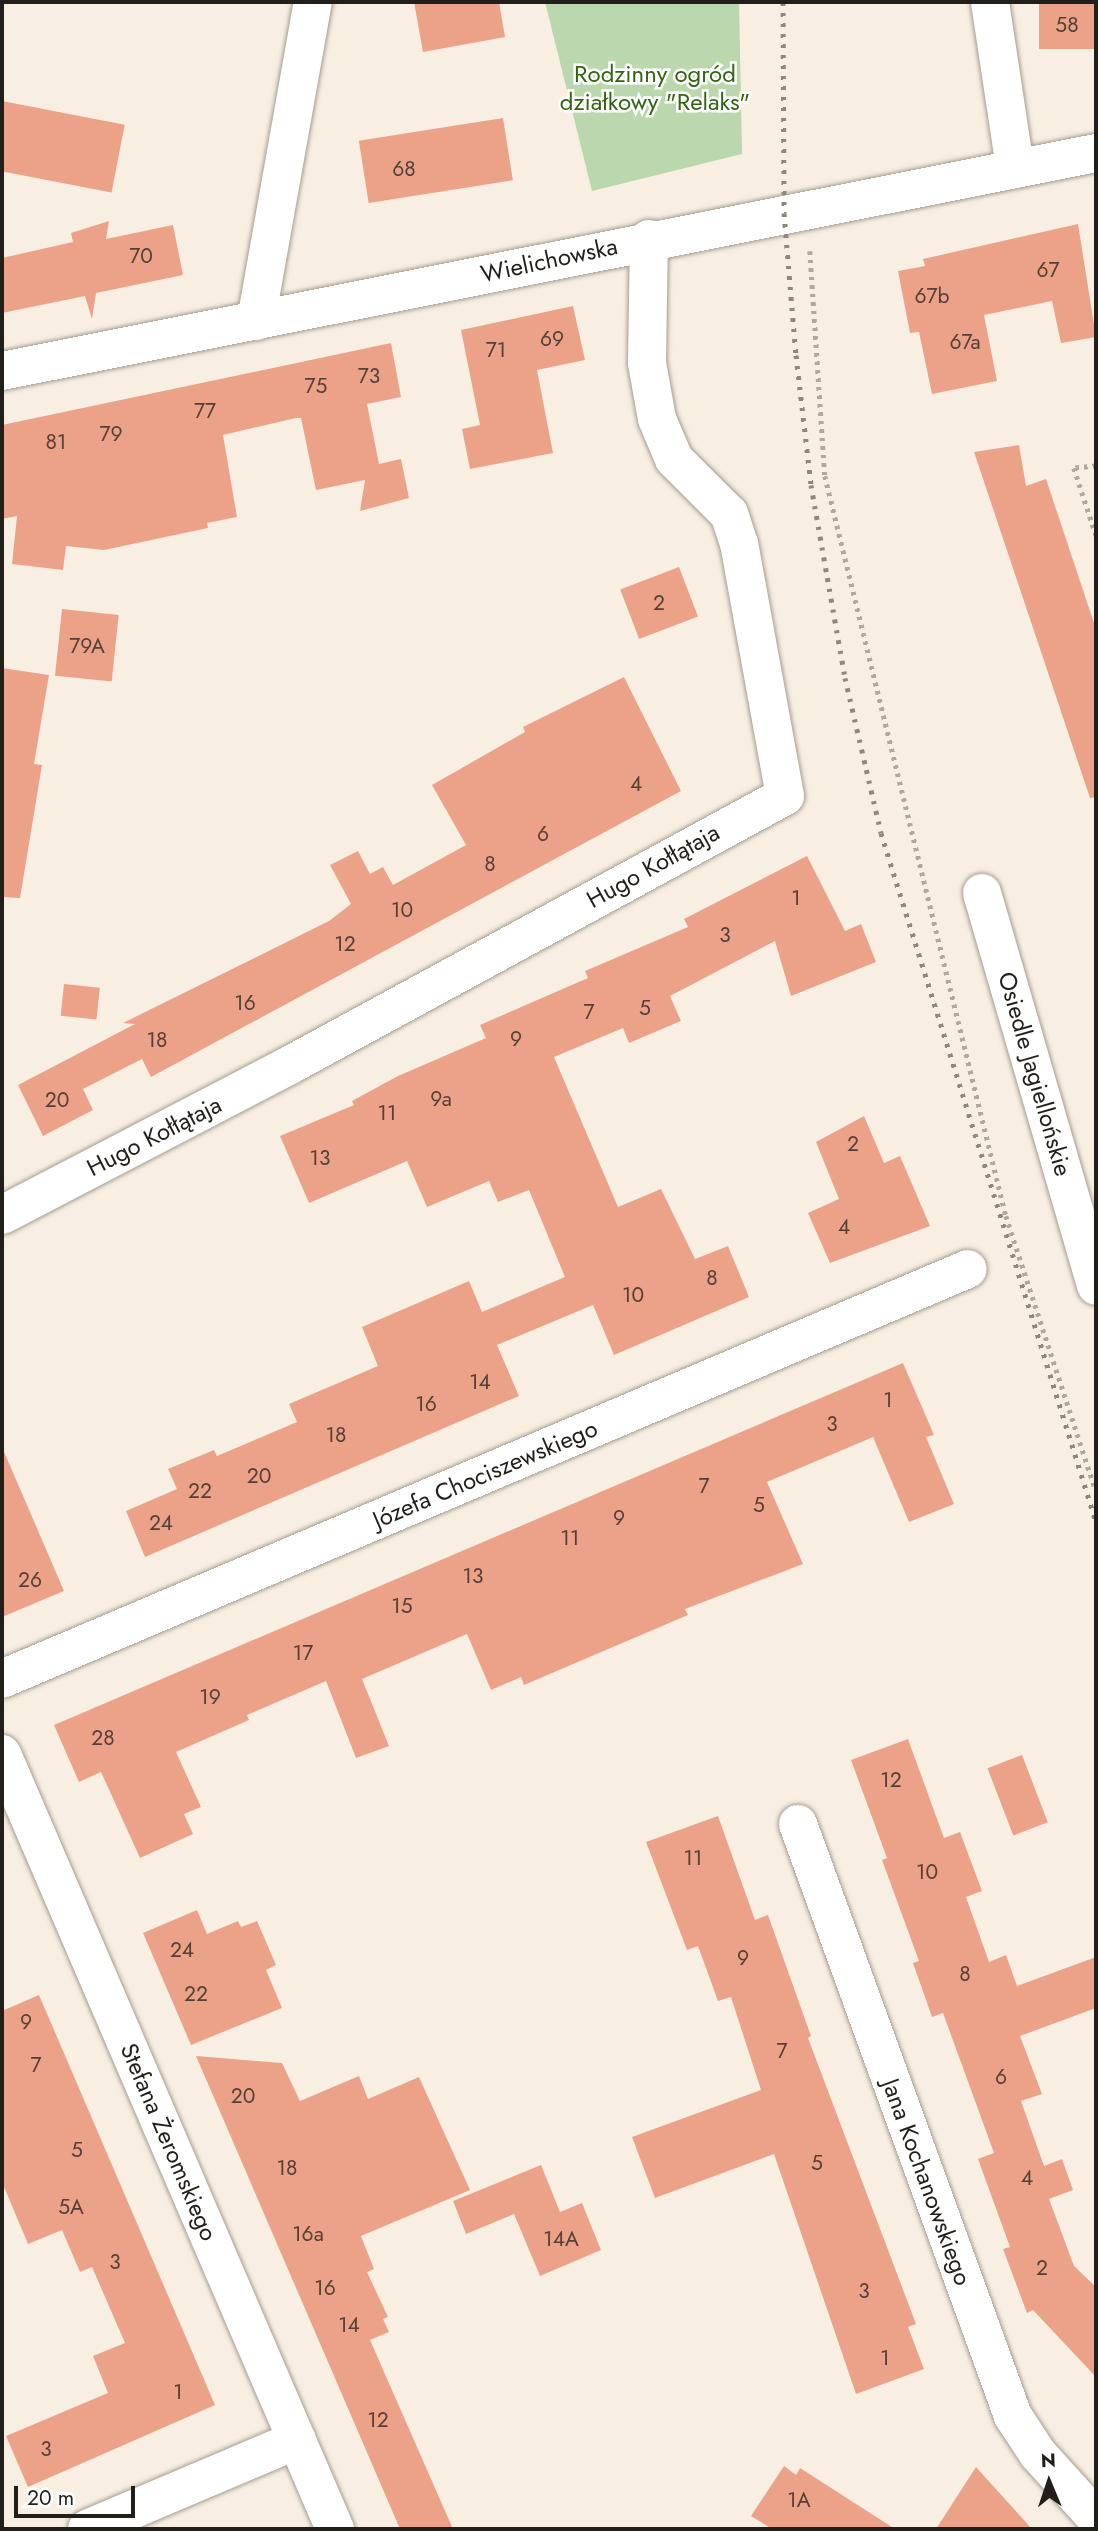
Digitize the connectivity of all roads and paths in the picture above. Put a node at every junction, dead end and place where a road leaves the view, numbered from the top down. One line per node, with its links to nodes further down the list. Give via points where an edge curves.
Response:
1 (313, 2): 7 (street)
2 (990, 2): 4 (street)
3 (1096, 153): 4 (street, Wielichowska)
4 (1015, 168): 5 (street, Wielichowska)
5 (649, 239): 7 (street, Wielichowska); 12 (street, Hugo Kołłątaja, via 647,363 657,419 674,459 729,514 739,544 785,796 290,1065)
6 (810, 247): 15 (path, via 825,476 1006,1216)
7 (256, 321): 8 (street, Wielichowska)
8 (2, 371)
9 (1096, 466): 10 (path, via 1074,468)
10 (1096, 535)
11 (982, 892): 13 (street, Osiedle Jagiellońskie)
12 (2, 1215)
13 (1093, 1265)
14 (968, 1269): 16 (street, Józefa Chociszewskiego)
15 (1096, 1491)
16 (2, 1679)
17 (2, 1754): 19 (street, Stefana Żeromskiego)
18 (798, 1824): 20 (street, Jana Kochanowskiego, via 1013,2416 1038,2454)
19 (297, 2440): 21 (street); 22 (street, Stefana Żeromskiego)
20 (1096, 2518)
21 (87, 2529)
22 (335, 2529)

